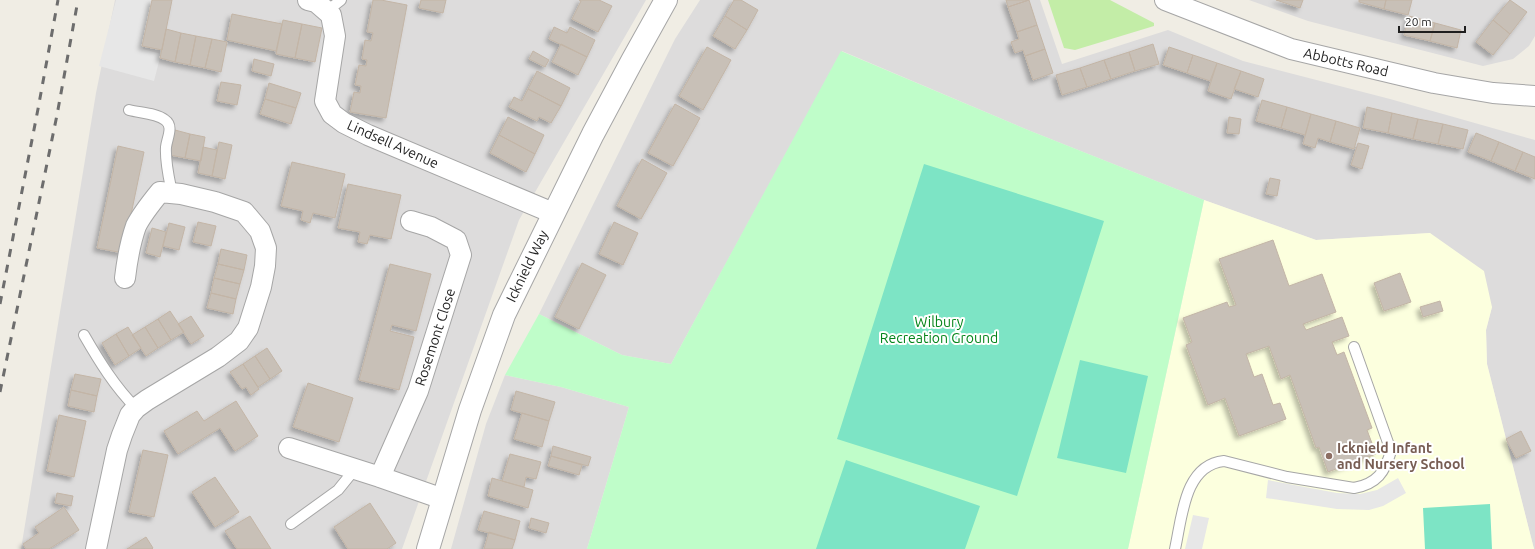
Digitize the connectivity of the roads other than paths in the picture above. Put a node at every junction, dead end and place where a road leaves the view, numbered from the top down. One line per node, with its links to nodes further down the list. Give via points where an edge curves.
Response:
1 (308, 0): 4 (street, Lindsell Avenue)
2 (666, 0): 8 (street, Icknield Way)
3 (1165, 0): 5 (street, Abbotts Road, via 1291,49 1434,83 1493,93)
4 (334, 6): 8 (street, Lindsell Avenue, via 331,15 336,36 325,101 332,114 368,135)
5 (1535, 96)
6 (129, 110): 7 (lane, via 158,117 166,121 170,128 166,146 166,167)
7 (172, 193): 10 (street, via 160,192 146,209 129,251); 13 (street, via 215,202 244,212 260,231 266,248 265,266 248,328 238,341 218,357)
8 (553, 213): 17 (street, Icknield Way, via 504,315 470,410)
9 (411, 221): 16 (street, Rosemont Close, via 431,227 456,240 461,255 418,391)
10 (124, 278)
11 (84, 335): 13 (lane, via 123,395)
12 (1354, 347): 21 (lane, via 1391,451 1383,471 1376,480 1354,488 1286,477 1224,461 1218,462 1203,470 1191,484)
13 (136, 408): 19 (street, via 130,415 122,435)
14 (288, 448): 15 (street)
15 (355, 469): 16 (street); 18 (lane, via 338,490)
16 (380, 477): 17 (street)
17 (443, 499): 20 (street, Icknield Way)
18 (291, 524)
19 (96, 549)
20 (428, 549)
21 (1175, 549)

